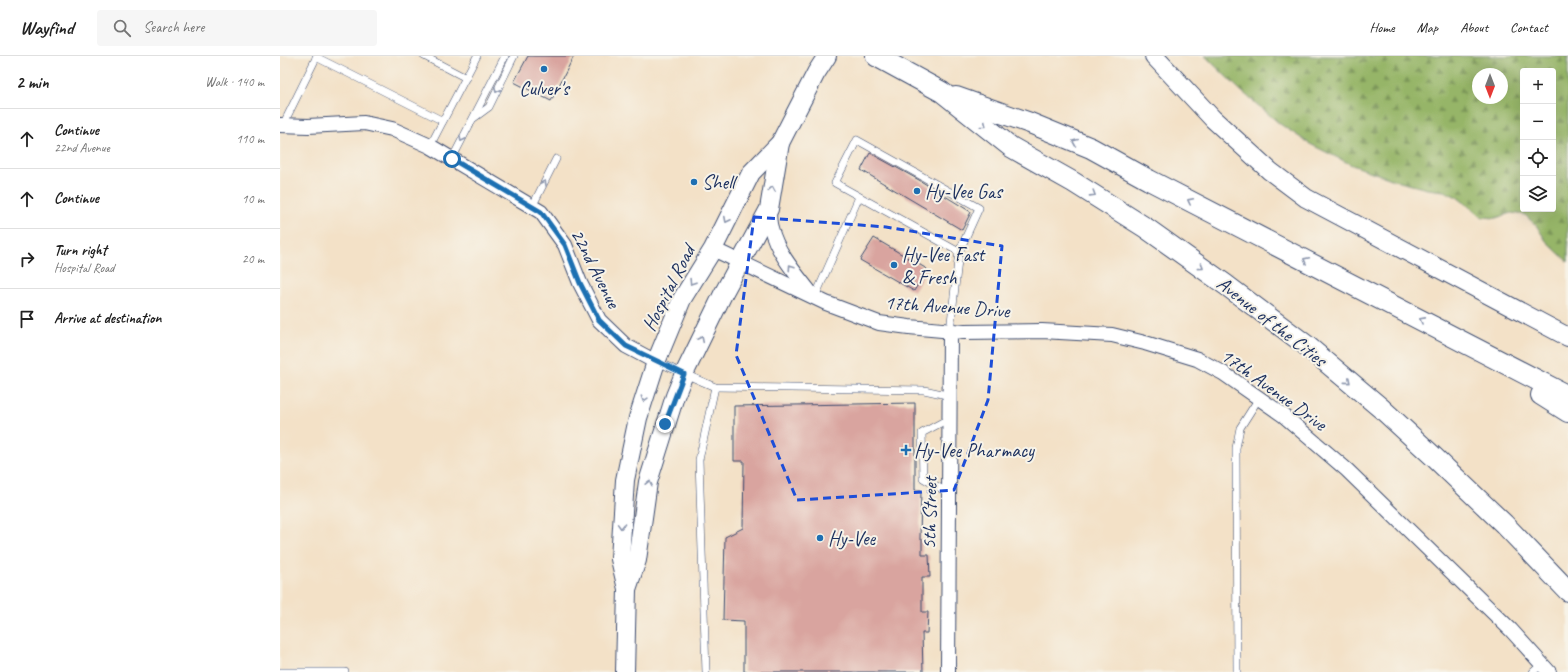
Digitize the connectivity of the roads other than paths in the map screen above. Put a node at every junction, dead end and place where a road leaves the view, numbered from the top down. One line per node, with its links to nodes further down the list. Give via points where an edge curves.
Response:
1 (424, 56): 9 (lane)
2 (477, 56): 9 (lane)
3 (505, 56): 11 (lane)
4 (514, 56): 11 (lane, one-way to 11, via 488,107)
5 (827, 56): 14 (street, Hospital Road)
6 (876, 56): 10 (main road, Avenue of the Cities)
7 (1154, 56): 27 (street, via 1213,119 1270,171 1306,198)
8 (317, 57): 12 (lane); 13 (lane)
9 (466, 78): 12 (lane)
10 (942, 92): 26 (main road, Avenue of the Cities, one-way to 10, via 1091,148); 38 (main road, Avenue of the Cities, one-way to 38, via 1011,147 1073,182 1167,242 1306,345 1434,457 1504,524)
11 (472, 119): 16 (lane, one-way to 16)
12 (443, 121): 15 (lane)
13 (281, 125): 15 (street, 22nd Avenue, via 364,123 392,129)
14 (780, 143): 20 (street, Hospital Road, one-way to 14); 21 (street, Hospital Road, one-way to 21, via 751,173)
15 (430, 146): 16 (street, 22nd Avenue)
16 (452, 159): 19 (street, 22nd Avenue)
17 (556, 159): 19 (lane, one-way to 17)
18 (859, 197): 22 (lane); 22 (lane, via 835,183 857,140 979,208); 24 (lane)
19 (532, 207): 28 (street, 22nd Avenue, via 541,212 565,245 580,283 599,320 626,346)
20 (769, 209): 23 (street, Hospital Road); 24 (street, one-way to 20, via 792,269 777,243 771,228)
21 (713, 249): 23 (street, 17th Avenue Drive); 28 (street, Hospital Road, one-way to 28, via 682,299)
22 (960, 252): 25 (lane)
23 (740, 262): 24 (street, 17th Avenue Drive); 29 (street, Hospital Road, one-way to 23)
24 (815, 298): 25 (street, 17th Avenue Drive, via 879,323)
25 (950, 331): 31 (street, 5th Street); 33 (street, 17th Avenue Drive, via 1071,332 1145,342 1197,360 1223,373)
26 (1442, 331): 32 (main road, Avenue of the Cities); 34 (main road, Avenue of the Cities)
27 (1568, 337)
28 (656, 362): 29 (lane); 37 (street, Hospital Road, one-way to 37, via 638,418 625,480 620,559)
29 (684, 374): 30 (lane); 37 (street, Hospital Road, one-way to 29, via 637,560 650,475 665,424)
30 (715, 387): 31 (lane, via 924,390); 43 (lane, via 699,460)
31 (951, 396): 35 (street, 5th Street)
32 (1568, 396)
33 (1259, 398): 39 (street, 17th Avenue Drive, via 1283,415 1347,470 1506,625); 45 (lane, via 1240,428 1236,448)
34 (1568, 412)
35 (951, 417): 36 (street, 5th Street); 36 (lane, via 922,433 923,478)
36 (950, 494): 44 (street, 5th Street)
37 (626, 589): 42 (street, Hospital Road)
38 (1568, 591)
39 (1541, 669)
40 (280, 672): 41 (lane)
41 (345, 672)
42 (625, 672)
43 (706, 672)
44 (948, 672)
45 (1237, 672)

